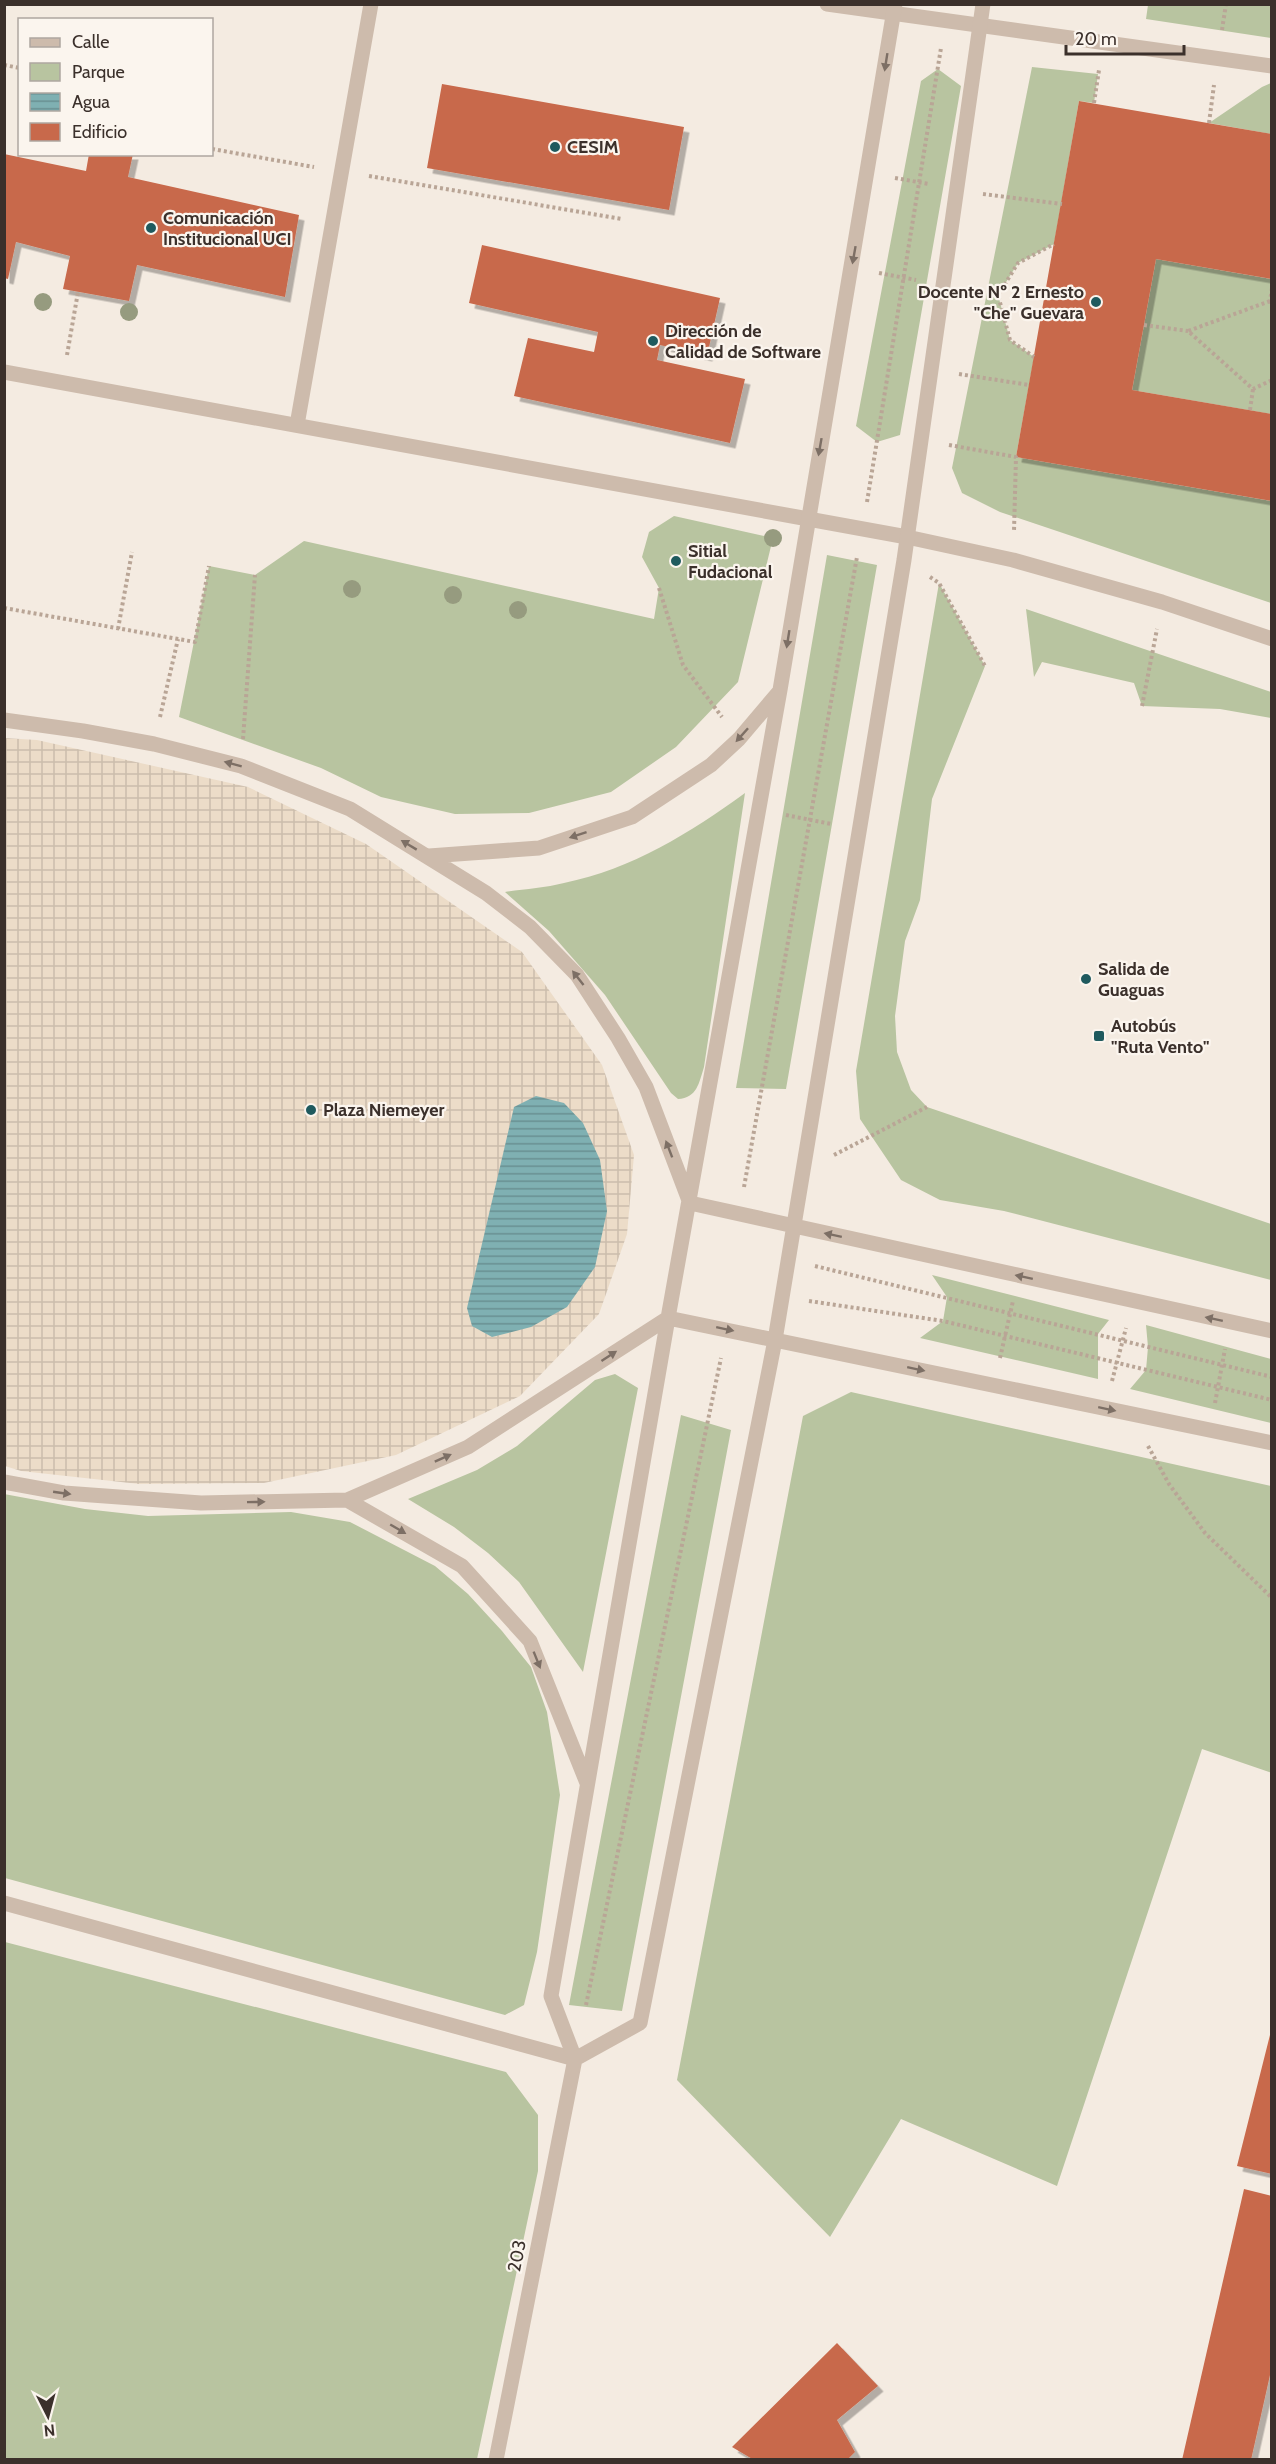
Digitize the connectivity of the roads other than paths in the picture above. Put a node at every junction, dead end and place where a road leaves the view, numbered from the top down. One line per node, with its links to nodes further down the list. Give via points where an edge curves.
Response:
1 (371, 4): 8 (street)
2 (827, 4): 4 (street)
3 (983, 4): 5 (street)
4 (894, 9): 5 (street); 9 (street, one-way to 9)
5 (980, 26): 6 (street); 10 (street)
6 (1272, 66)
7 (4, 372): 8 (street)
8 (297, 425): 9 (street)
9 (807, 519): 10 (street); 12 (street, one-way to 12)
10 (907, 537): 11 (street, via 1013,560 1162,602); 16 (street)
11 (1272, 639)
12 (780, 690): 14 (street, one-way to 14, via 739,739 711,765 632,817 539,848); 15 (street)
13 (4, 720): 14 (street, one-way to 13, via 350,809 241,766 154,744)
14 (429, 856): 15 (street, one-way to 14, via 646,1087 577,975 530,927)
15 (690, 1203): 16 (street); 17 (street)
16 (793, 1226): 18 (street, one-way to 16); 19 (street)
17 (668, 1318): 19 (street, one-way to 19); 22 (street, one-way to 17, via 468,1447); 23 (street)
18 (1272, 1332)
19 (775, 1340): 20 (street, one-way to 20); 25 (street, via 640,2023)
20 (1272, 1443)
21 (4, 1482): 22 (street, one-way to 22, via 64,1493 201,1503)
22 (348, 1500): 23 (street, one-way to 23, via 462,1566 530,1641)
23 (587, 1784): 25 (street, via 551,1996)
24 (4, 1903): 25 (street)
25 (575, 2059): 26 (street, 203)
26 (496, 2460)

